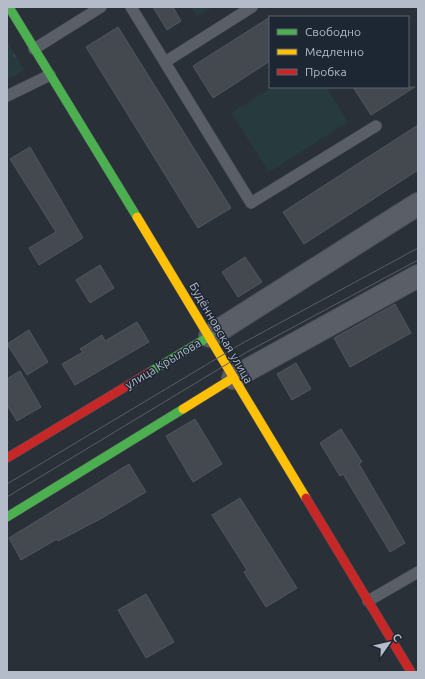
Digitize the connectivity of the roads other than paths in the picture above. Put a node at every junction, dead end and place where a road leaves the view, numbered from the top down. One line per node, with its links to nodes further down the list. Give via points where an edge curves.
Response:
1 (9, 7): 5 (street, Будённовская улица)
2 (101, 7): 5 (lane)
3 (131, 7): 6 (lane)
4 (252, 7): 6 (lane)
5 (34, 49): 7 (street, Будённовская улица)
6 (165, 62): 9 (lane, via 251,203)
7 (50, 75): 8 (lane); 12 (street, Будённовская улица)
8 (7, 96)
9 (376, 126)
10 (418, 204): 12 (street, улица Крылова)
11 (418, 276): 13 (street)
12 (210, 336): 13 (street, Будённовская улица); 14 (street, улица Крылова)
13 (233, 378): 15 (street); 17 (street, Будённовская улица)
14 (7, 458)
15 (7, 517)
16 (418, 572): 17 (lane)
17 (368, 601): 18 (street, Будённовская улица)
18 (411, 672)

